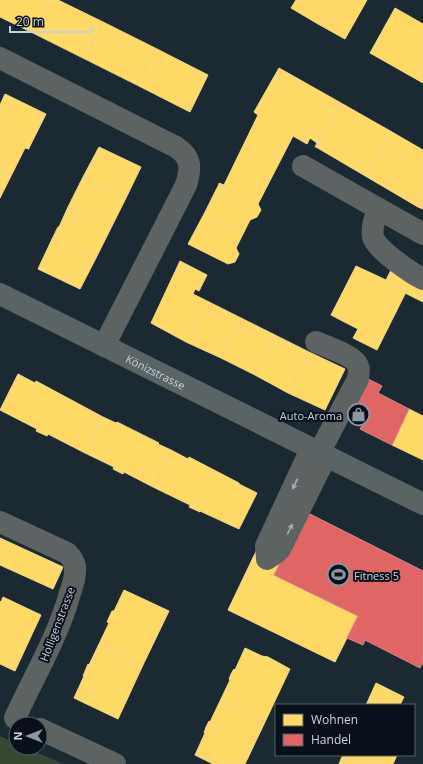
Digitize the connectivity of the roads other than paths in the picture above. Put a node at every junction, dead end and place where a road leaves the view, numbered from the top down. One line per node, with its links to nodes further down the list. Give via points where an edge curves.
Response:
1 (1, 62): 8 (street, via 176,147 188,160 190,172 186,185)
2 (303, 166): 3 (street)
3 (379, 209): 4 (street); 5 (street, via 373,229 373,237 378,246)
4 (423, 234)
5 (423, 279)
6 (0, 294): 8 (main road, Könizstrasse)
7 (316, 342): 9 (street, via 353,359 359,373)
8 (104, 346): 9 (main road, Könizstrasse)
9 (319, 453): 10 (main road, Könizstrasse)
10 (423, 504)
11 (0, 522): 12 (street, Holligenstrasse, via 67,553 75,566 66,607)
12 (15, 716)
13 (48, 733): 14 (street)
14 (115, 764)

